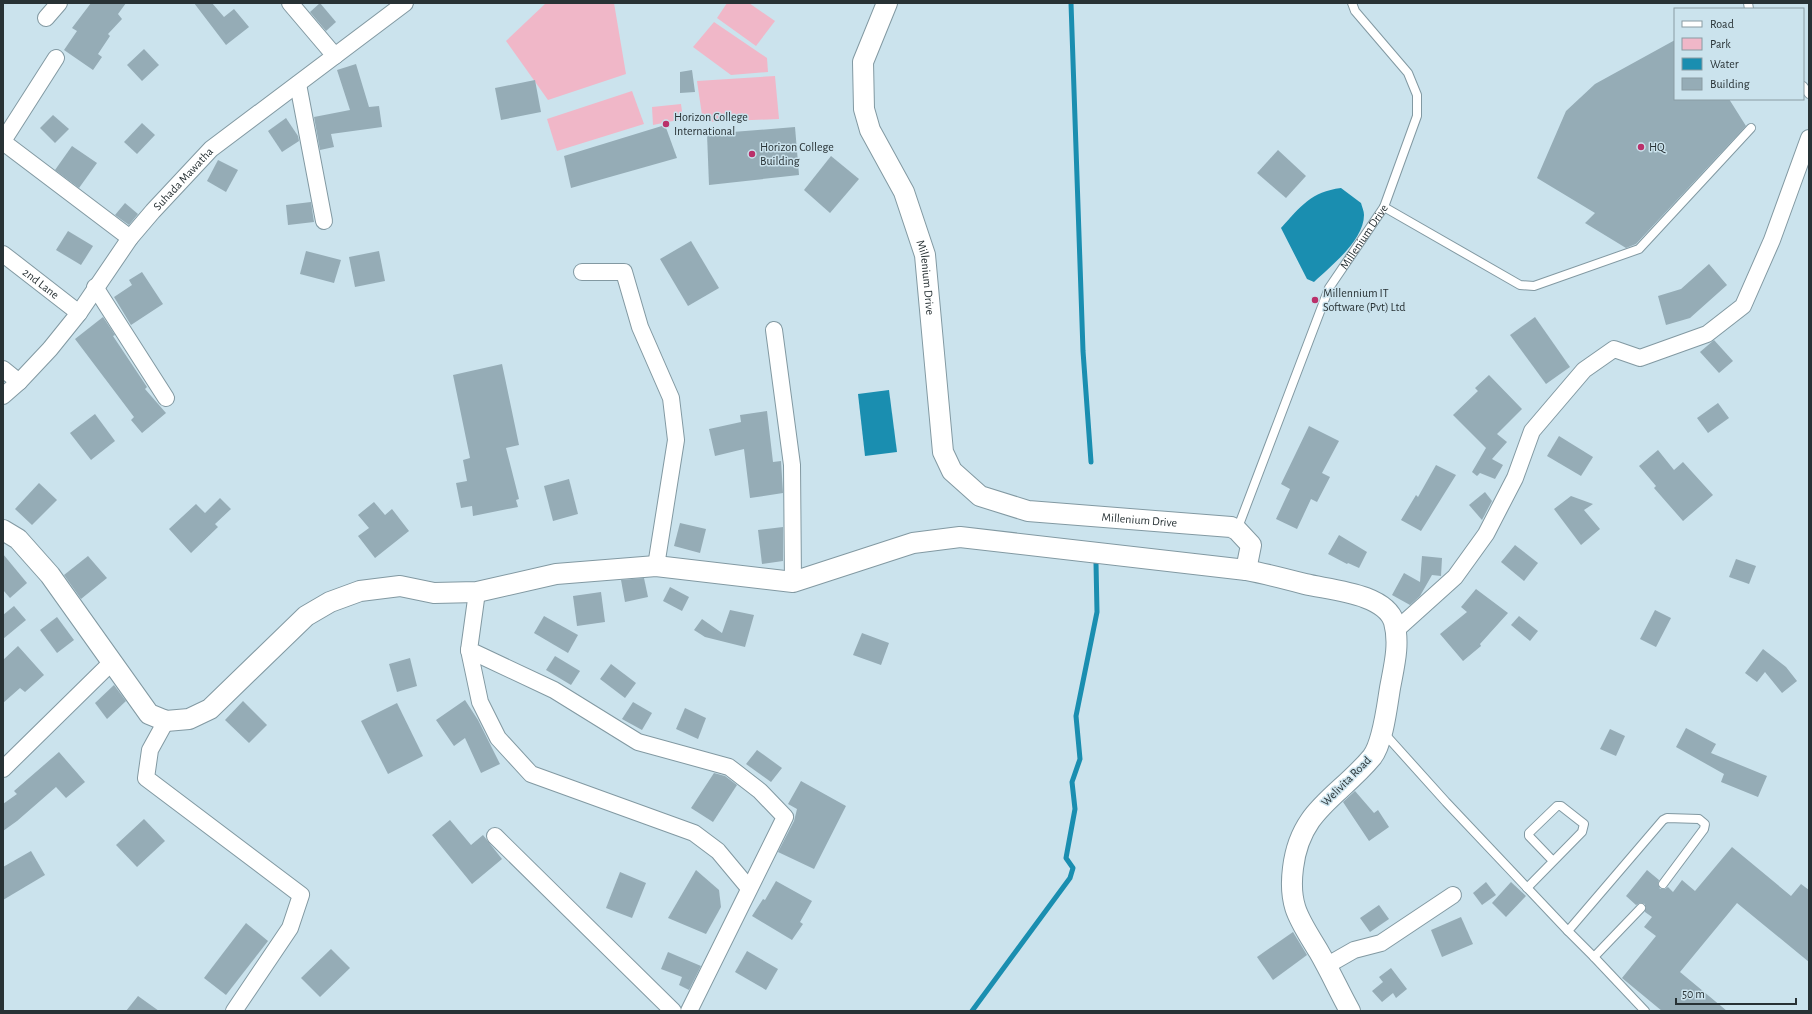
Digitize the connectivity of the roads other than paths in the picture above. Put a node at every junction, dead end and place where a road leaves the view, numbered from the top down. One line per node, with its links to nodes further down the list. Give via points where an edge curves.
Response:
1 (60, 3): 6 (street)
2 (290, 3): 7 (street)
3 (405, 3): 7 (street, Suhada Mawatha)
4 (887, 3): 26 (street, Millenium Drive, via 863,62 864,109 870,130 904,192 926,254 943,452 952,471 980,496 1028,511 1231,527)
5 (1352, 3): 13 (lane, Millenium Drive, via 1355,11 1408,74 1417,95 1416,116)
6 (46, 18)
7 (335, 56): 9 (street, Suhada Mawatha)
8 (56, 58): 12 (street)
9 (298, 84): 14 (street); 15 (street, Suhada Mawatha, via 211,149)
10 (1751, 128): 13 (lane, via 1639,249 1534,286 1520,285)
11 (1809, 138): 31 (street, via 1772,240 1743,306 1707,334 1640,358 1614,349 1584,370 1532,431 1515,478 1489,527 1455,577)
12 (3, 141): 15 (street)
13 (1384, 207): 26 (lane, Millenium Drive, via 1329,288)
14 (324, 221)
15 (130, 238): 18 (street, Suhada Mawatha)
16 (3, 254): 19 (street, 2nd Lane)
17 (582, 272): 27 (street, via 624,272 640,327 671,398 676,440)
18 (95, 287): 19 (street, Suhada Mawatha); 24 (street)
19 (79, 313): 22 (street, Suhada Mawatha)
20 (774, 330): 29 (street, via 792,465)
21 (3, 369): 22 (street)
22 (19, 382): 23 (street, Suhada Mawatha)
23 (3, 396)
24 (166, 398)
25 (3, 530): 33 (street, via 18,539 50,575)
26 (1237, 530): 28 (street, via 1251,546)
27 (656, 566): 29 (street); 30 (street, via 556,574)
28 (1246, 570): 29 (street, Welivita Road, via 960,537 913,543); 31 (street, Welivita Road, via 1365,597 1390,614)
29 (793, 582)
30 (477, 592): 32 (street); 34 (street, via 434,593 400,586 360,591 330,602 306,616 210,709 189,719)
31 (1395, 631): 35 (street, Welivita Road, via 1397,646)
32 (469, 650): 40 (street, via 480,702 498,738 531,774 694,833 718,851); 40 (street, via 554,690 638,742 729,767 760,791 785,817)
33 (112, 662): 34 (street, via 149,714); 36 (street)
34 (166, 721): 47 (street, via 150,750 146,778 301,895 290,928)
35 (1383, 731): 41 (lane); 46 (street, Welivita Road, via 1373,756 1322,805 1308,822 1298,843 1293,867 1293,902 1301,925)
36 (3, 769)
37 (495, 836): 48 (street)
38 (1553, 861): 38 (lane, via 1584,828 1584,824 1561,806 1557,806 1528,833); 41 (lane)
39 (1663, 884): 44 (lane, via 1704,829 1705,824 1699,820 1663,820)
40 (748, 887): 49 (street)
41 (1527, 888): 44 (lane)
42 (1453, 895): 46 (street, via 1381,943 1354,950)
43 (1641, 908): 45 (lane)
44 (1568, 931): 45 (lane)
45 (1594, 957): 51 (lane)
46 (1326, 966): 50 (street, Welivita Road)
47 (234, 1011)
48 (673, 1011)
49 (689, 1011)
50 (1350, 1011)
51 (1645, 1011)

